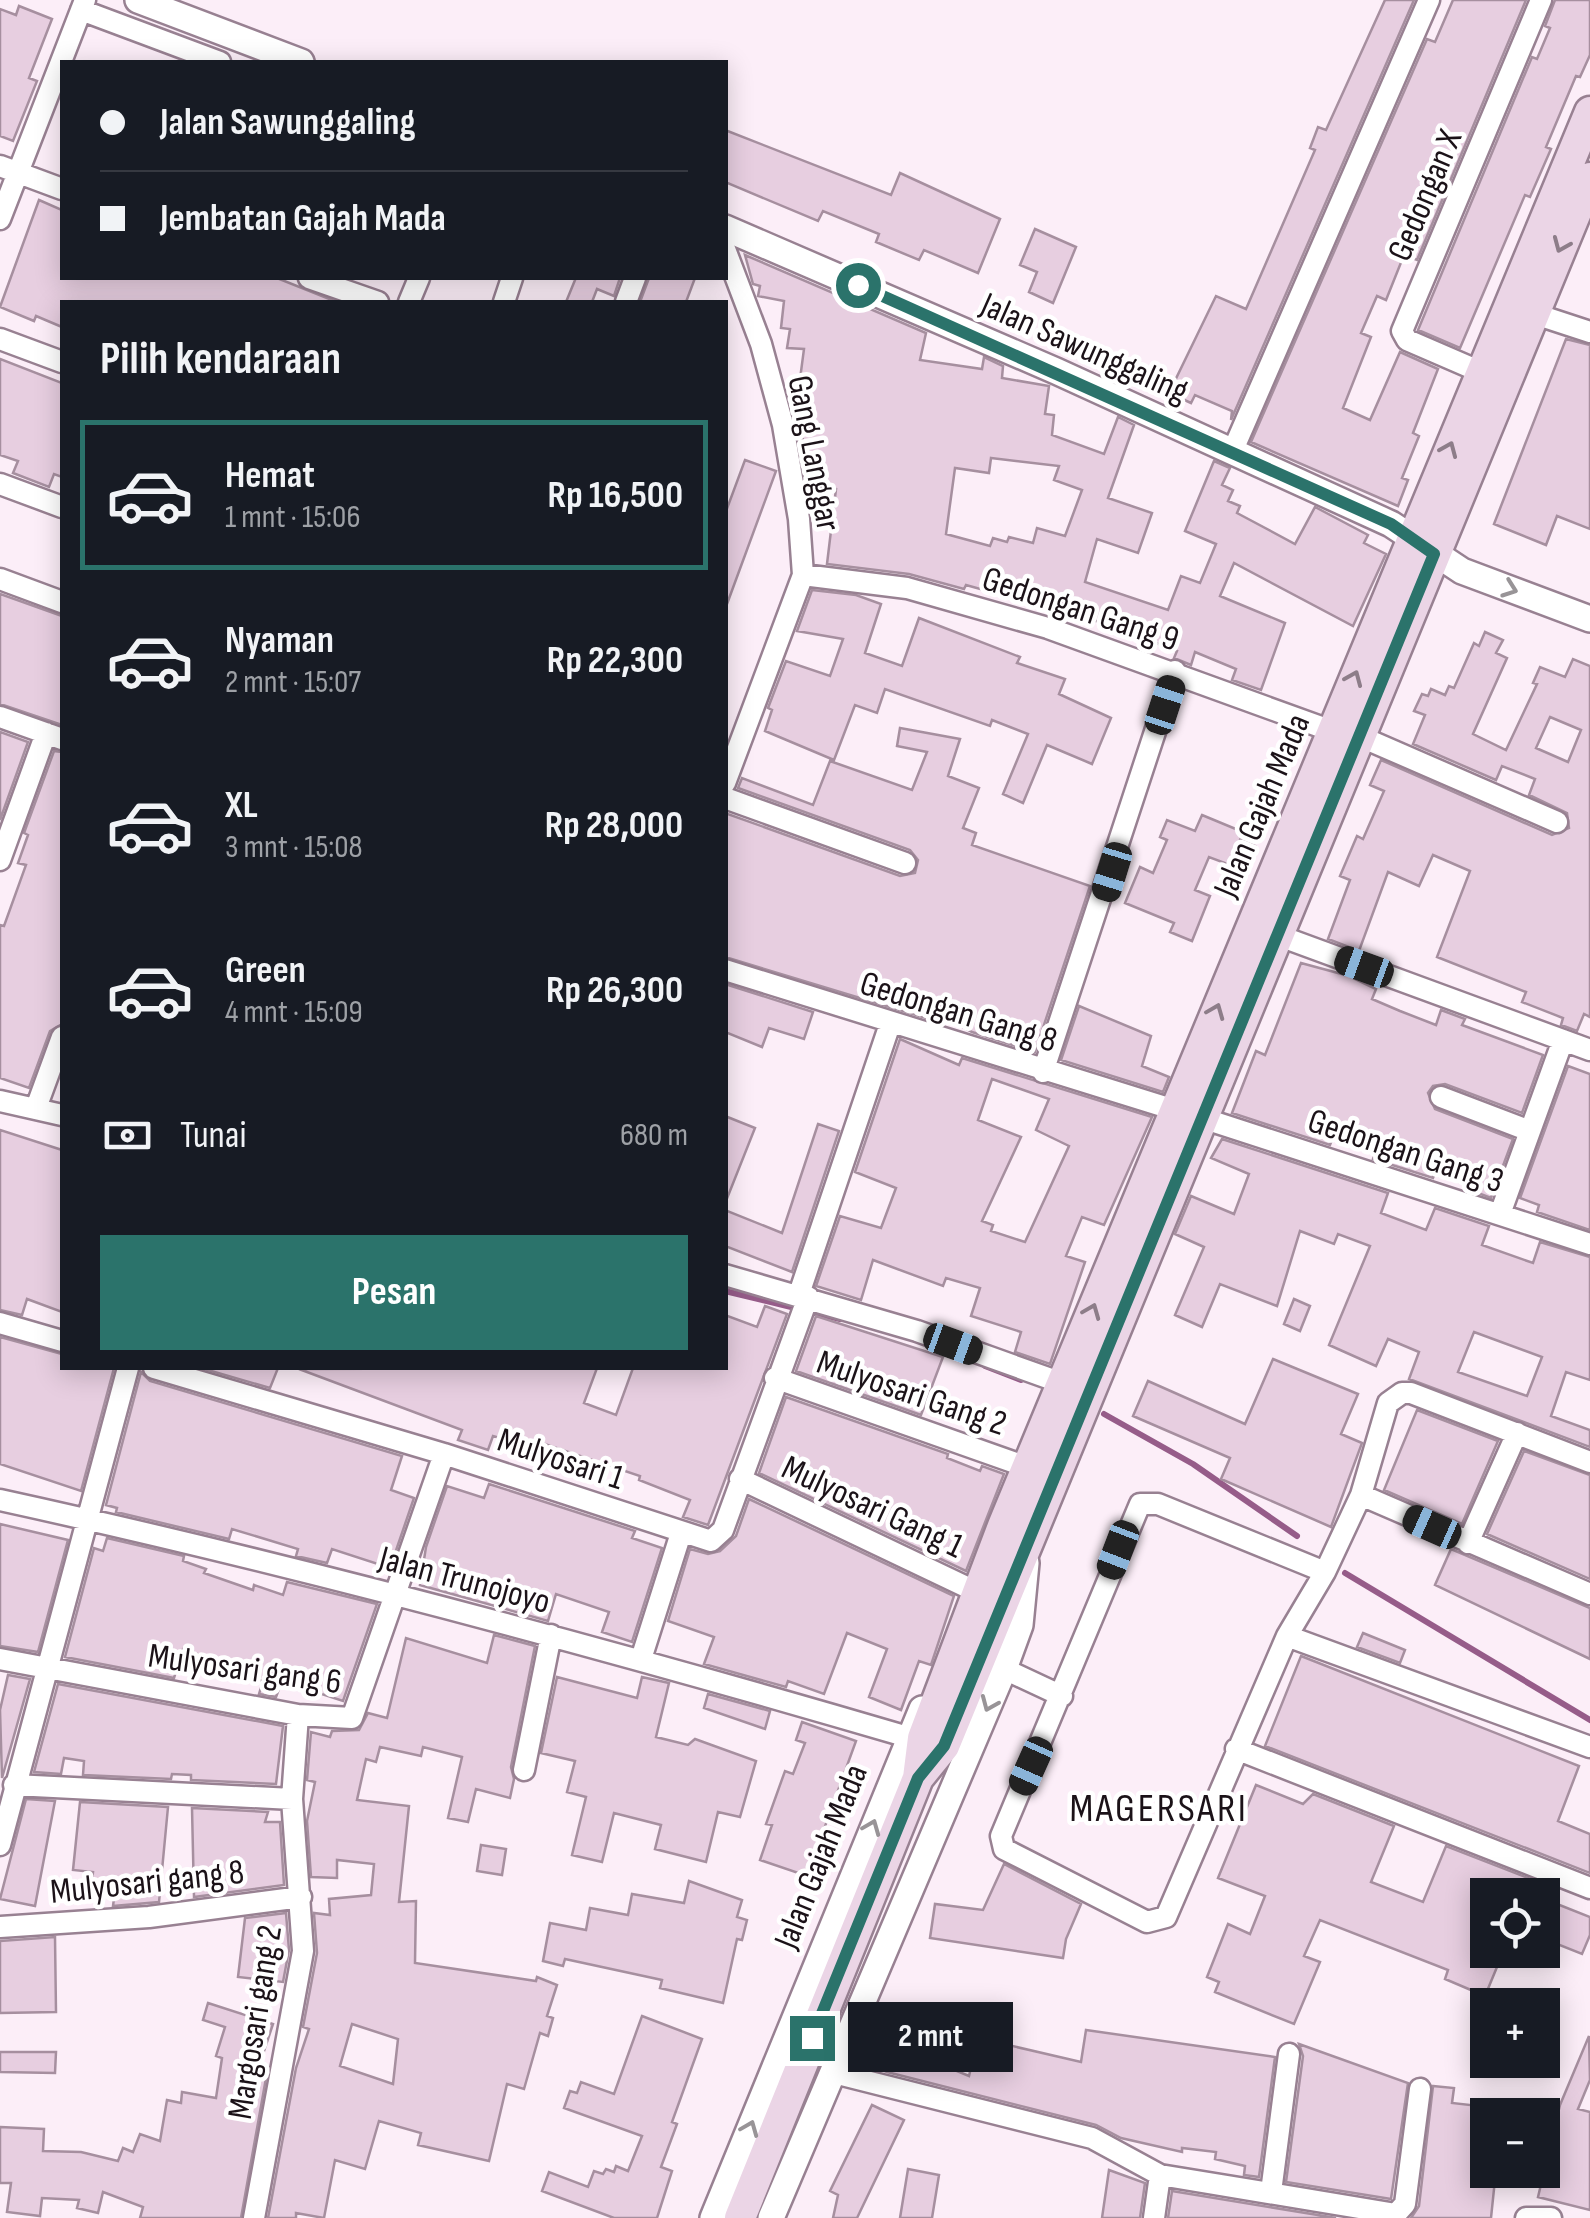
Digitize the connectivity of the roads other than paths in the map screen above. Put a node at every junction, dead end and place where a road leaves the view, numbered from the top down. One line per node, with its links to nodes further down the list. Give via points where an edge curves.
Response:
1 (138, 0): 6 (street)
2 (1429, 0): 21 (street)
3 (1541, 0): 20 (street, Gedongan X, via 1402,331 1407,340)
4 (83, 5): 5 (street); 8 (street)
5 (215, 60)
6 (296, 60)
7 (1590, 112): 20 (main road, Jalan Gajah Mada)
8 (9, 169): 10 (street); 11 (street)
9 (1590, 178): 16 (main road, Jalan Gajah Mada, one-way to 16)
10 (60, 188)
11 (0, 219)
12 (728, 229): 21 (street, Jalan Sawunggaling)
13 (728, 257): 25 (street, Gang Langgar, via 784,426)
14 (314, 280): 15 (street)
15 (372, 300)
16 (1532, 313): 17 (street); 24 (main road, Jalan Gajah Mada)
17 (1590, 332)
18 (0, 339): 19 (street)
19 (60, 361)
20 (1481, 372): 24 (main road, Jalan Gajah Mada, one-way to 20)
21 (1233, 450): 24 (street, Jalan Sawunggaling, via 1391,524)
22 (0, 484): 23 (street)
23 (60, 506)
24 (1423, 546): 28 (street, Jalan Sawunggaling, one-way to 28, via 1462,572); 32 (main road, Jalan Gajah Mada)
25 (803, 575): 29 (street, Gedongan Gang 9, via 929,594); 33 (street, Gang Langgar)
26 (0, 579): 27 (street)
27 (60, 601)
28 (1590, 619)
29 (1176, 672): 32 (street, Gedongan Gang 9); 44 (street)
30 (0, 717): 31 (street)
31 (54, 736): 36 (street)
32 (1353, 736): 35 (street, Gedongan Gang 9); 38 (main road, Jalan Gajah Mada); 49 (main road, Jalan Gajah Mada, one-way to 32)
33 (728, 775)
34 (728, 799): 37 (street)
35 (1558, 822)
36 (0, 860)
37 (905, 863)
38 (1277, 935): 41 (street); 49 (main road, Jalan Gajah Mada)
39 (728, 971): 40 (street, Gedongan Gang 8)
40 (890, 1024): 44 (street, Gedongan Gang 8); 54 (street)
41 (1563, 1040): 43 (street); 50 (street)
42 (60, 1042): 47 (street)
43 (1590, 1050)
44 (1043, 1072): 49 (street, Gedongan Gang 8)
45 (1441, 1097): 50 (street)
46 (0, 1101): 47 (street)
47 (36, 1108): 48 (street)
48 (60, 1114)
49 (1188, 1114): 51 (street, Gedongan Gang 3); 60 (main road, Jalan Gajah Mada, one-way to 49); 70 (main road, Jalan Gajah Mada)
50 (1530, 1130): 51 (street)
51 (1500, 1214): 52 (street, Gedongan Gang 3)
52 (1590, 1244)
53 (728, 1277): 54 (street)
54 (803, 1302): 59 (street); 60 (street)
55 (0, 1323): 56 (street)
56 (60, 1340)
57 (127, 1370): 68 (street)
58 (161, 1370): 62 (street, Mulyosari 1)
59 (775, 1378): 64 (street, Mulyosari Gang 2); 65 (street)
60 (1062, 1384): 64 (main road, Jalan Gajah Mada)
61 (1517, 1434): 63 (street); 66 (street, via 1402,1393 1388,1403); 71 (street)
62 (444, 1454): 69 (street, Mulyosari 1); 74 (street)
63 (1590, 1462)
64 (1027, 1467): 70 (main road, Jalan Gajah Mada)
65 (740, 1479): 69 (street, via 716,1539); 73 (street, Mulyosari Gang 1)
66 (1362, 1495): 71 (street); 72 (street)
67 (0, 1500): 68 (street, Jalan Trunojoyo)
68 (87, 1519): 74 (street, Jalan Trunojoyo); 80 (street)
69 (682, 1533): 79 (street)
70 (1015, 1535): 73 (street, Jalan Gajah Mada); 81 (street, Jalan Gajah Mada, via 1020,1624); 101 (main road, Jalan Gajah Mada, via 924,1738 918,1778)
71 (1468, 1543): 75 (street)
72 (1325, 1572): 77 (street); 82 (street, via 1158,1504 1140,1504)
73 (977, 1592): 84 (street, Jalan Gajah Mada)
74 (393, 1593): 76 (street, Jalan Trunojoyo); 83 (street, Mulyosari gang 6, via 356,1714 347,1720)
75 (1590, 1594)
76 (551, 1635): 79 (street, Jalan Trunojoyo); 87 (street)
77 (1287, 1636): 85 (street); 86 (street)
78 (0, 1659): 80 (street, Mulyosari gang 6)
79 (641, 1659): 84 (street, Jalan Trunojoyo)
80 (48, 1668): 83 (street, Mulyosari gang 6); 88 (street)
81 (1004, 1668): 82 (street); 95 (street, Jalan Gajah Mada, one-way to 95)
82 (1062, 1696): 86 (street, via 1001,1844 1147,1922 1172,1908)
83 (298, 1715): 89 (street, Margosari gang 2)
84 (908, 1737): 100 (street, Jalan Gajah Mada, one-way to 84)
85 (1590, 1747)
86 (1236, 1749): 91 (street)
87 (524, 1770)
88 (14, 1785): 89 (street); 90 (street)
89 (292, 1800): 92 (street, Margosari gang 2)
90 (0, 1845)
91 (1590, 1888)
92 (301, 1896): 93 (street, Mulyosari gang 8, via 149,1917); 99 (street, Margosari gang 2, via 303,1951)
93 (0, 1927)
94 (1289, 2054): 98 (street)
95 (834, 2073): 97 (street, via 1092,2138); 102 (street, Jalan Gajah Mada)
96 (1420, 2088): 98 (street, via 1400,2212)
97 (1160, 2175): 98 (street); 103 (street)
98 (1271, 2192)
99 (254, 2218)
100 (713, 2218)
101 (740, 2218)
102 (771, 2218)
103 (1154, 2218)
104 (1526, 2218): 105 (street)
105 (1551, 2218)

